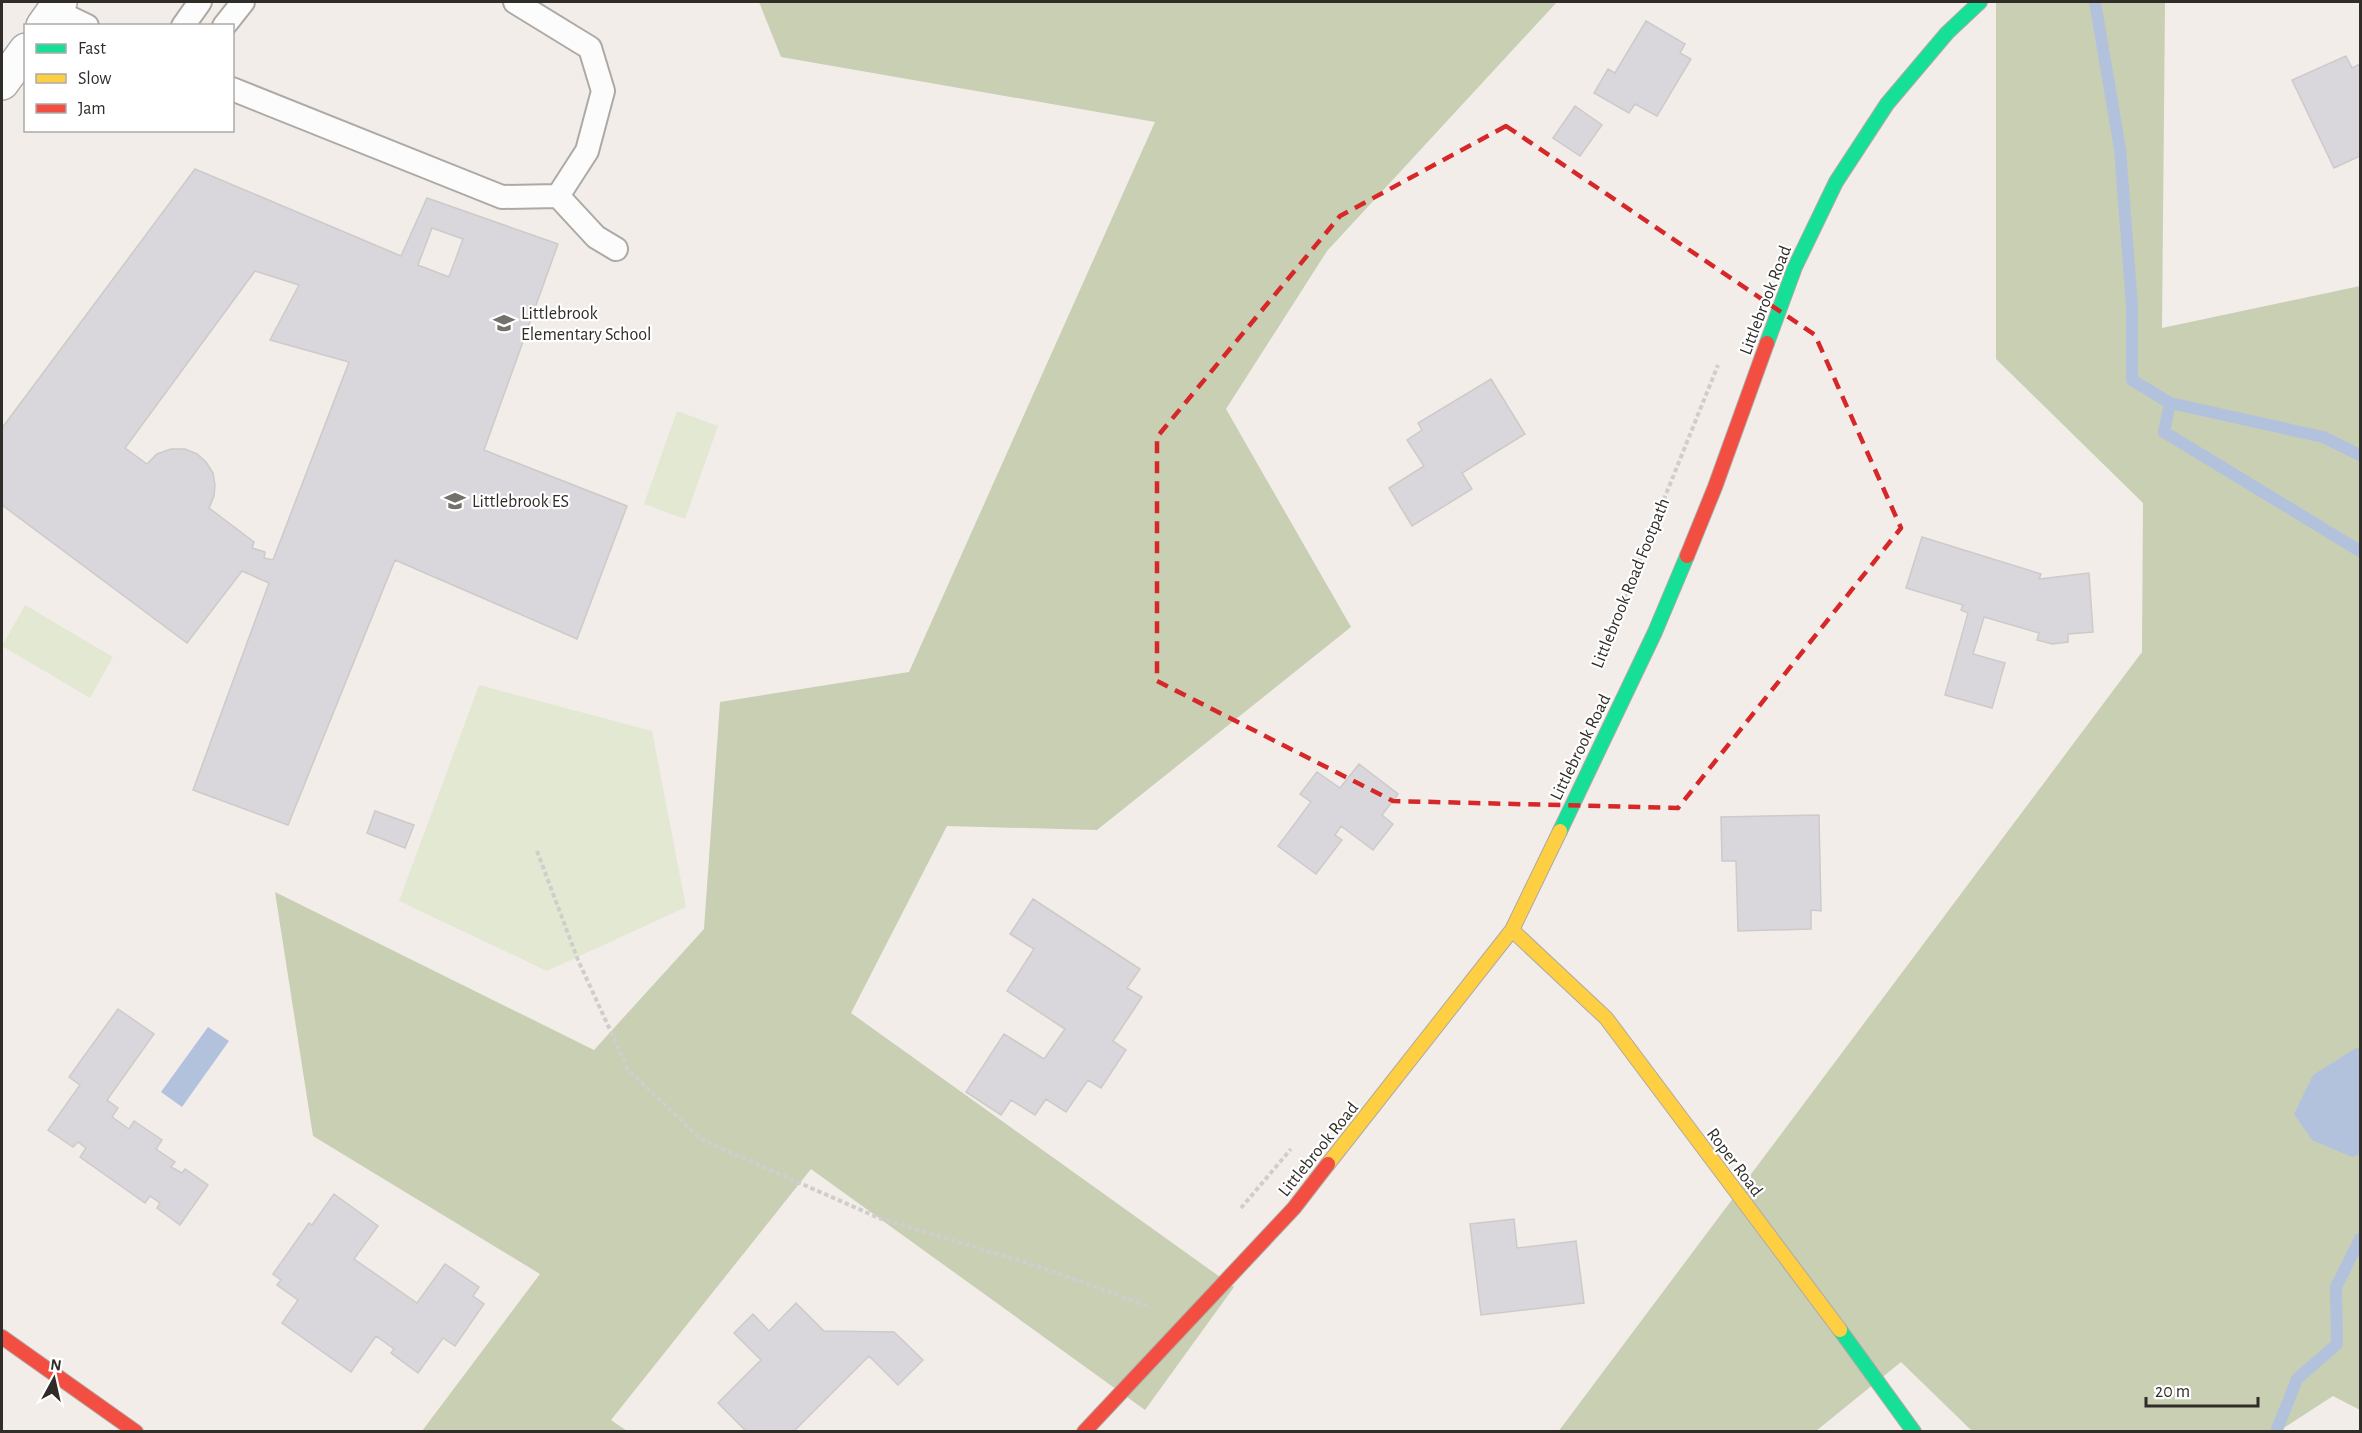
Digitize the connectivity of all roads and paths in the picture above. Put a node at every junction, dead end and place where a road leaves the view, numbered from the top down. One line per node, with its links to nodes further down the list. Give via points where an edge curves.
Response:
1 (200, 2): 7 (lane)
2 (243, 2): 8 (lane)
3 (515, 2): 12 (lane, via 590,48 603,92 587,151)
4 (1980, 2): 17 (street, Littlebrook Road, via 1947,33 1887,104 1836,182 1795,267 1715,487 1655,632)
5 (52, 12): 6 (lane)
6 (82, 24)
7 (184, 24)
8 (226, 24)
9 (24, 53): 10 (street)
10 (2, 83)
11 (234, 90): 12 (lane, via 502,197)
12 (558, 196): 13 (lane, via 596,237)
13 (616, 249)
14 (1721, 358): 15 (path, Littlebrook Road Footpath)
15 (1599, 661)
16 (537, 851): 20 (path, via 578,960 628,1069 700,1139 879,1218 1036,1266)
17 (1512, 930): 20 (street, Littlebrook Road, via 1294,1208); 24 (street, Roper Road, via 1606,1018)
18 (1294, 1145): 19 (path)
19 (1240, 1209)
20 (1188, 1321): 23 (street, Littlebrook Road)
21 (2, 1337): 22 (street)
22 (136, 1431)
23 (1084, 1431)
24 (1914, 1431)

